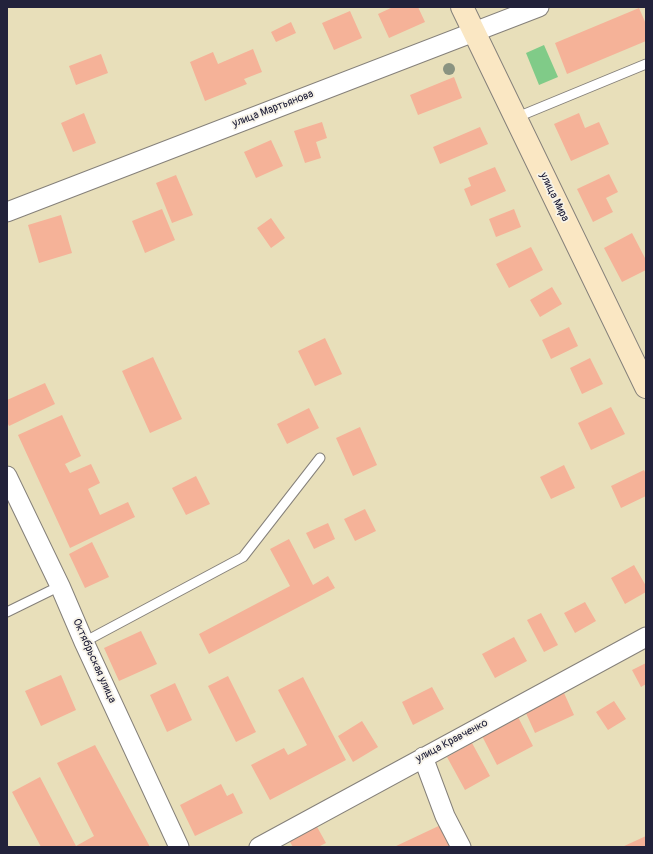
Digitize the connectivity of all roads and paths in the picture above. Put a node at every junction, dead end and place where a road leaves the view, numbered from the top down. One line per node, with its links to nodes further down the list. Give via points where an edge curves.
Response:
1 (462, 7): 3 (main road, улица Мира)
2 (539, 7): 3 (street, улица Мартьянова)
3 (473, 32): 5 (main road, улица Мира); 6 (street, улица Мартьянова)
4 (646, 64): 5 (lane)
5 (515, 118): 7 (main road, улица Мира)
6 (7, 212)
7 (646, 387)
8 (320, 458): 13 (lane, via 243,557)
9 (7, 476): 10 (street, Октябрьская улица)
10 (60, 586): 11 (lane); 13 (street, Октябрьская улица)
11 (7, 612)
12 (646, 636): 14 (street, улица Кравченко)
13 (84, 642): 15 (street, Октябрьская улица)
14 (422, 757): 16 (street, улица Кравченко); 17 (street, via 445,816)
15 (179, 847)
16 (259, 847)
17 (461, 847)

